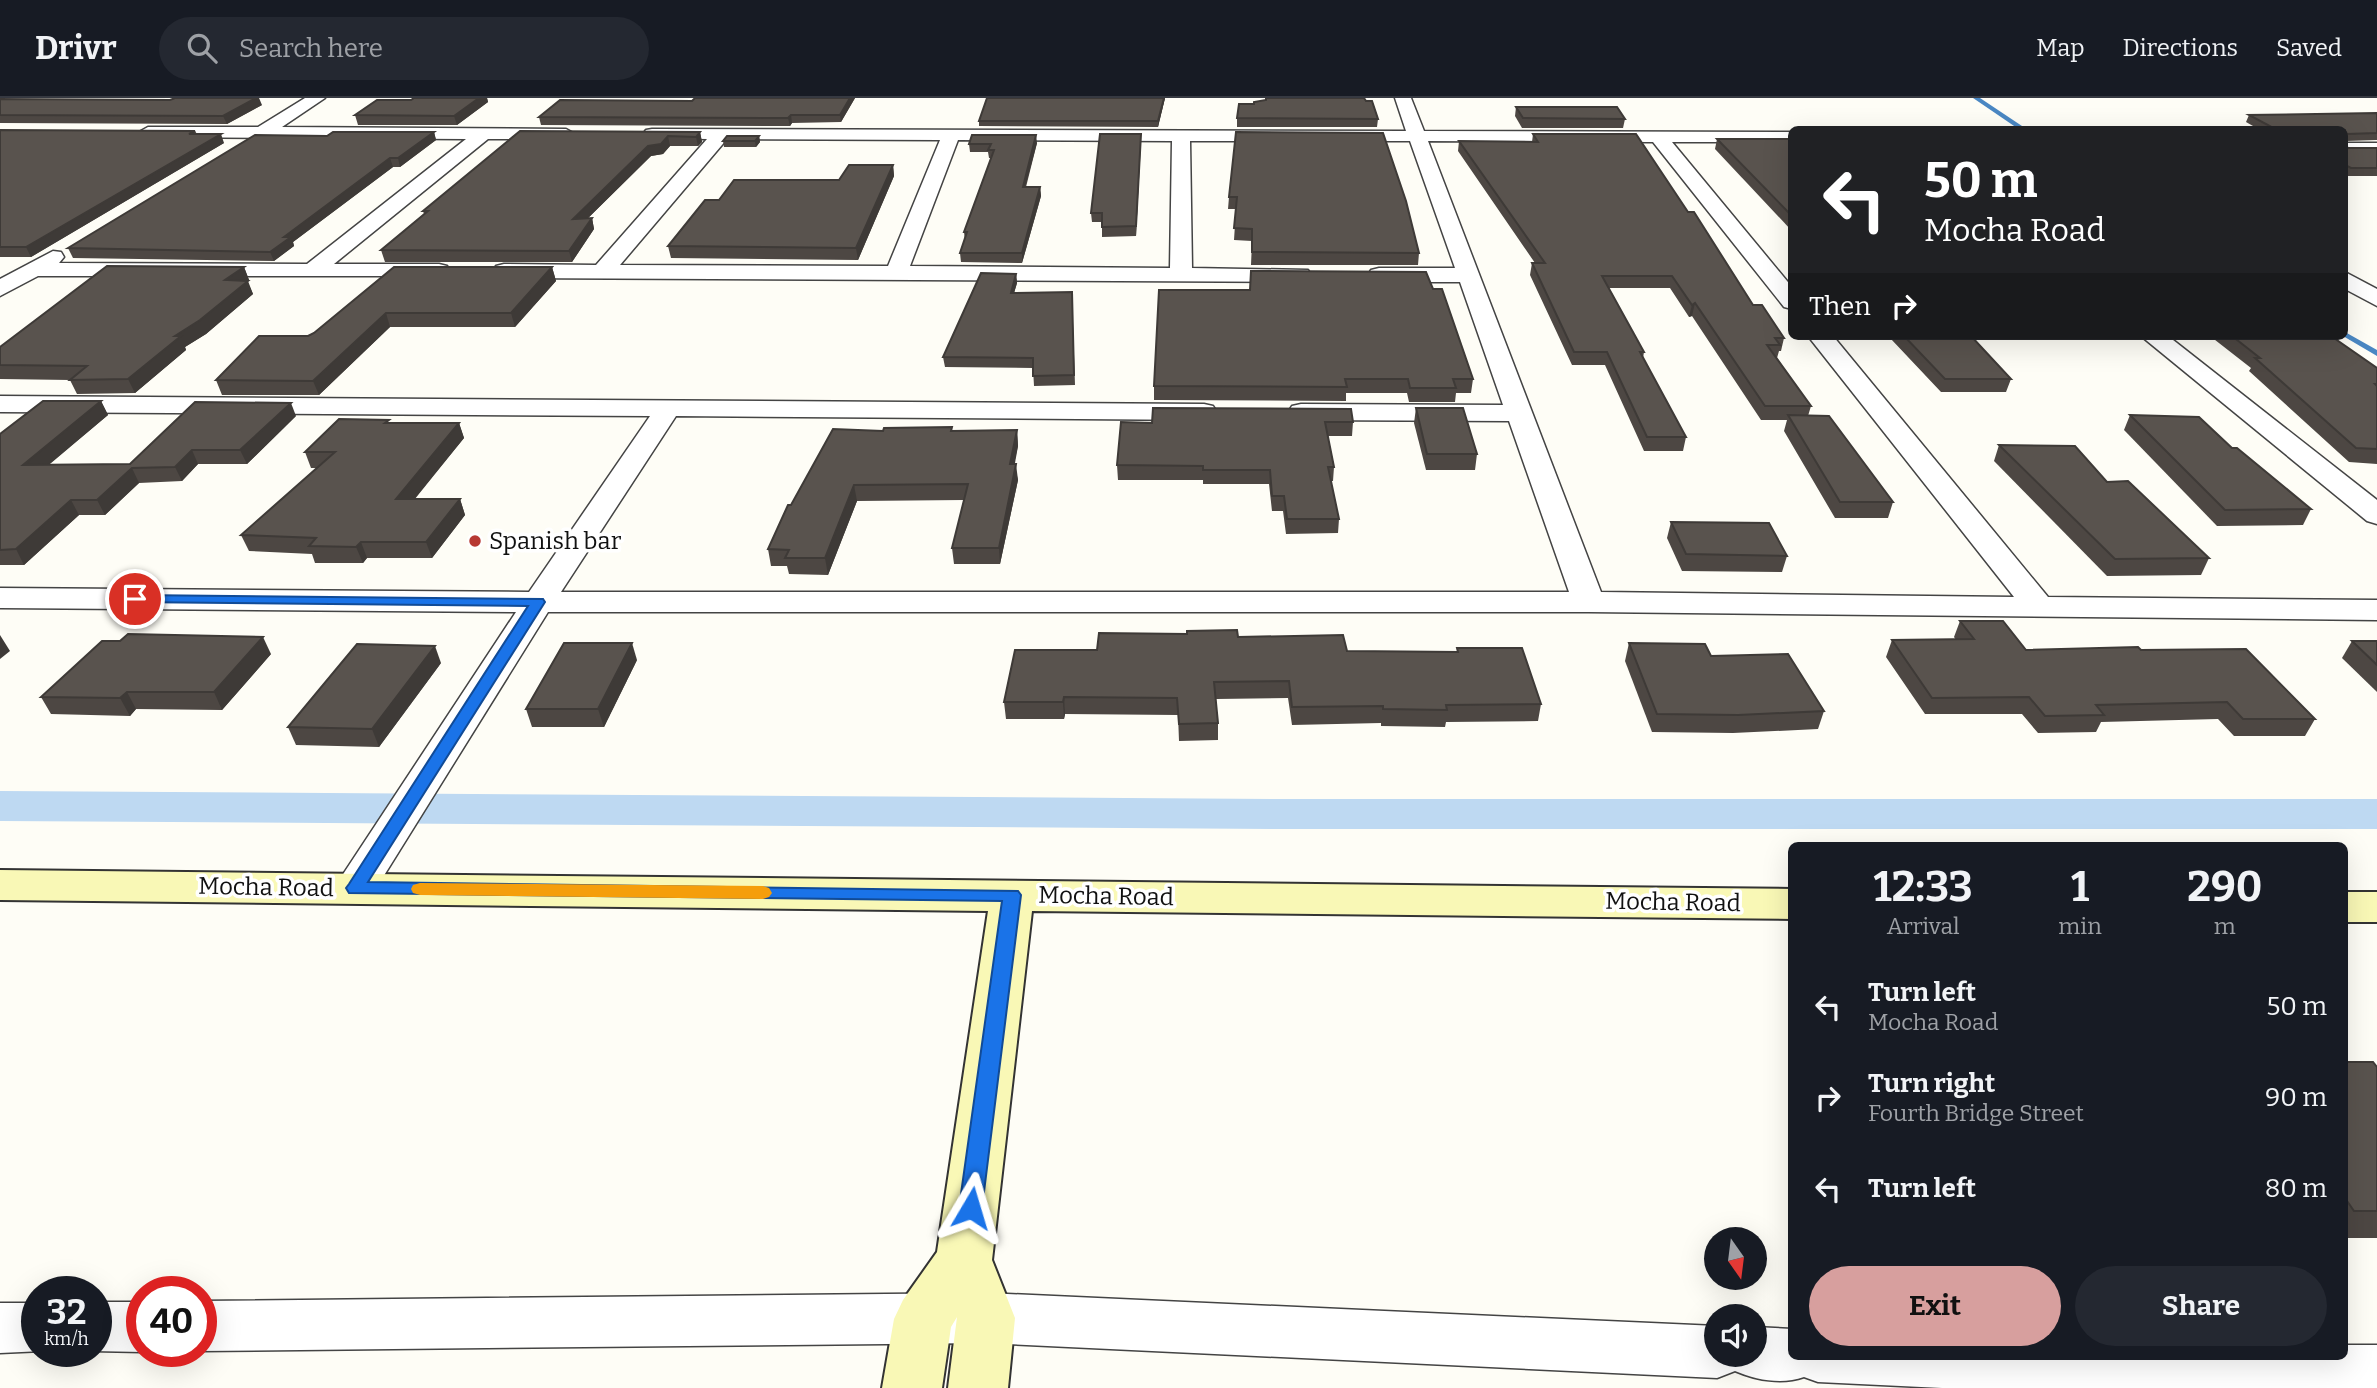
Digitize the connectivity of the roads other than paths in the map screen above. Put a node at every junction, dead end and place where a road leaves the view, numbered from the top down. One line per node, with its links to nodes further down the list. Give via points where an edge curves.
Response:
1 (317, 98): 4 (street)
2 (1404, 98): 11 (street)
3 (125, 132): 4 (street)
4 (261, 133): 5 (street); 16 (street)
5 (483, 134): 6 (street); 19 (street)
6 (589, 134)
7 (629, 134): 8 (street)
8 (721, 135): 9 (street); 20 (street)
9 (951, 135): 10 (street); 21 (street)
10 (1181, 135): 11 (street); 22 (street)
11 (1418, 136): 12 (street); 25 (street)
12 (1658, 136): 13 (street); 28 (street)
13 (1788, 137)
14 (2348, 148): 15 (street)
15 (2377, 148)
16 (225, 155)
17 (69, 248): 18 (street)
18 (33, 269): 19 (street); 27 (street)
19 (312, 271): 20 (street)
20 (602, 272): 21 (street)
21 (896, 273): 22 (street)
22 (1181, 274): 23 (street)
23 (1318, 275)
24 (1359, 275): 25 (street)
25 (1469, 275): 36 (street)
26 (2348, 281): 29 (street)
27 (0, 289)
28 (1788, 297)
29 (2377, 299)
30 (1822, 340): 41 (street)
31 (2158, 340): 37 (street)
32 (0, 404): 33 (street)
33 (668, 410): 34 (street); 39 (street)
34 (1227, 412)
35 (1283, 412): 36 (street)
36 (1520, 413): 40 (street)
37 (2377, 515)
38 (0, 598): 39 (street)
39 (538, 602): 40 (street); 44 (street)
40 (1589, 602): 41 (street)
41 (2039, 607): 42 (street)
42 (2377, 610)
43 (0, 885): 44 (street, Mocha Road)
44 (355, 888): 45 (street, Mocha Road)
45 (1012, 895): 46 (street, Mocha Road); 49 (street)
46 (1788, 904)
47 (2348, 907): 48 (street)
48 (2377, 907)
49 (964, 1260): 50 (street); 51 (street)
50 (986, 1318): 51 (street); 55 (street); 61 (street)
51 (923, 1319): 52 (street); 60 (street)
52 (217, 1326)
53 (0, 1328): 54 (street)
54 (21, 1328)
55 (1704, 1351)
56 (1767, 1354): 57 (street)
57 (1788, 1355)
58 (1906, 1360): 59 (street, via 2172,1372)
59 (2377, 1373)
60 (912, 1388)
61 (978, 1388)

